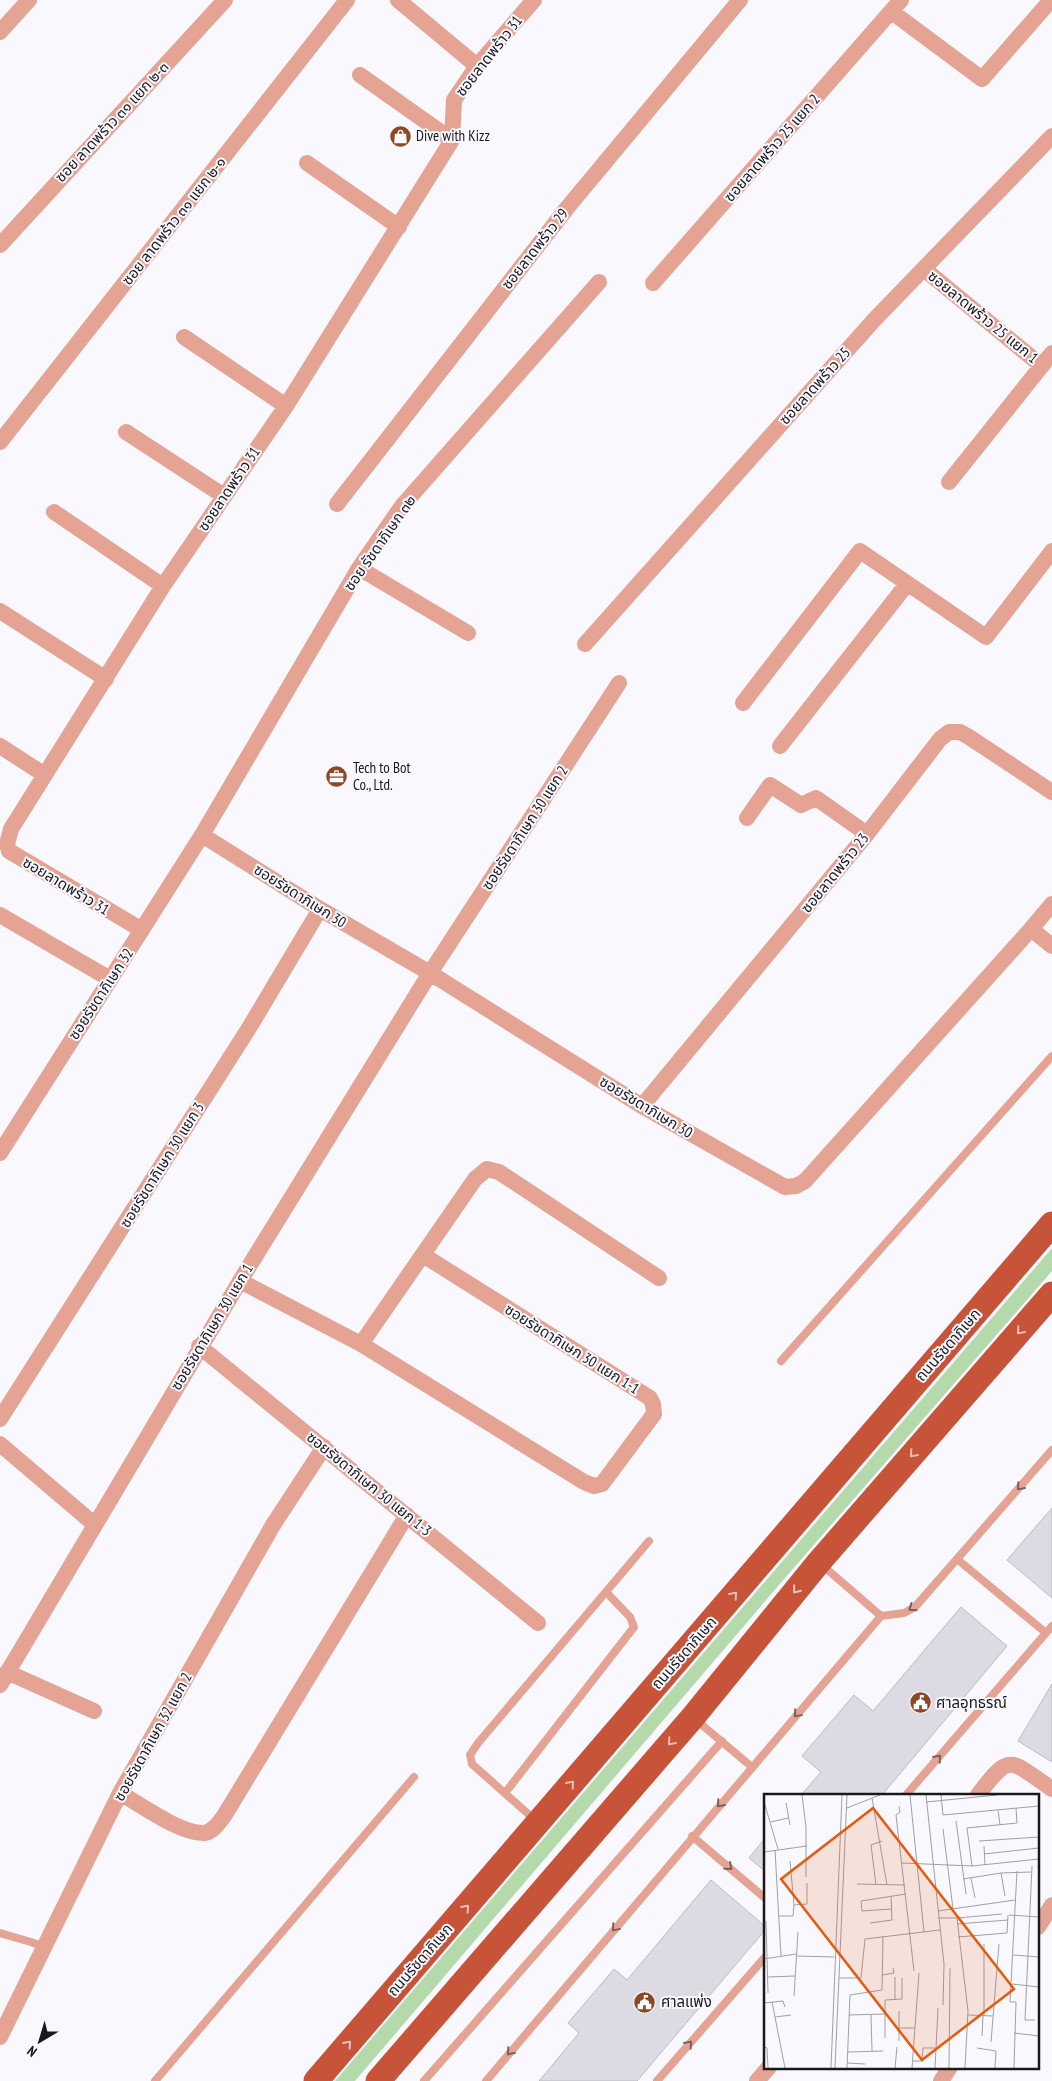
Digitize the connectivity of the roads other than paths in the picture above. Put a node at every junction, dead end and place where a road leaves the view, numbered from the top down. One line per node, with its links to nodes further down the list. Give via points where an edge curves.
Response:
1 (29, 0): 9 (street)
2 (225, 0): 16 (street, ซอย ลาดพร้าว ๓๑ แยก ๒-๓)
3 (347, 0): 24 (street, ซอย ลาดพร้าว ๓๑ แยก ๒-๑)
4 (398, 0): 10 (street)
5 (534, 0): 10 (street, ซอยลาดพร้าว 31)
6 (740, 0): 27 (street, ซอยลาดพร้าว 29, via 567,208)
7 (1051, 0): 8 (street, ซอยลาดพร้าว 25 แยก 2, via 982,79)
8 (896, 6): 19 (street, ซอยลาดพร้าว 25 แยก 2)
9 (0, 32)
10 (477, 66): 13 (street, ซอยลาดพร้าว 31, via 454,100)
11 (360, 75): 13 (street)
12 (1052, 136): 17 (street, ซอยลาดพร้าว 25)
13 (452, 140): 15 (street, ซอยลาดพร้าว 31)
14 (307, 163): 15 (street)
15 (399, 228): 22 (street, ซอยลาดพร้าว 31)
16 (0, 245)
17 (924, 269): 21 (street, ซอยลาดพร้าว 25 แยก 1); 35 (street, ซอยลาดพร้าว 25, via 874,320)
18 (599, 282): 30 (street, ซอย รัชดาภิเษก ๓๒, via 402,506)
19 (653, 284)
20 (184, 337): 22 (street)
21 (1047, 359): 25 (street, ซอยลาดพร้าว 25 แยก 1)
22 (286, 406): 26 (street, ซอยลาดพร้าว 31)
23 (126, 432): 26 (street)
24 (0, 442)
25 (949, 482)
26 (224, 496): 32 (street, ซอยลาดพร้าว 31)
27 (337, 504)
28 (54, 512): 32 (street)
29 (1052, 550): 31 (street, via 986,637)
30 (359, 568): 34 (street); 46 (street, ซอย รัชดาภิเษก ๓๒)
31 (907, 584): 38 (street, via 860,551); 40 (street)
32 (163, 586): 36 (street, ซอยลาดพร้าว 31)
33 (0, 611): 36 (street)
34 (468, 633)
35 (586, 644)
36 (106, 679): 41 (street, ซอยลาดพร้าว 31)
37 (619, 683): 53 (street, ซอยรัชดาภิเษก 30 แยก 2)
38 (743, 703)
39 (0, 746): 41 (street)
40 (780, 746)
41 (45, 775): 44 (street, ซอยลาดพร้าว 31)
42 (1052, 792): 45 (street, ซอยลาดพร้าว 23, via 970,737 960,732 949,732 940,739)
43 (747, 818): 45 (street, via 770,785 802,805 816,798)
44 (6, 825): 51 (street, ซอยลาดพร้าว 31, via 9,851)
45 (867, 834): 56 (street, ซอยลาดพร้าว 23)
46 (202, 835): 48 (street, ซอยรัชดาภิเษก 30); 51 (street, ซอยรัชดาภิเษก 32)
47 (1052, 904): 50 (street, ซอยรัชดาภิเษก 30)
48 (320, 909): 53 (street, ซอยรัชดาภิเษก 30); 66 (street, ซอยรัชดาภิเษก 30 แยก 3)
49 (0, 915): 54 (street)
50 (1032, 929): 52 (street); 56 (street, ซอยรัชดาภิเษก 30, via 805,1181 796,1186 785,1187)
51 (142, 930): 54 (street, ซอยรัชดาภิเษก 32)
52 (1052, 946)
53 (430, 973): 56 (street, ซอยรัชดาภิเษก 30); 61 (street, ซอยรัชดาภิเษก 30 แยก 1)
54 (110, 979): 57 (street, ซอยรัชดาภิเษก 32)
55 (1052, 1056): 65 (lane)
56 (642, 1106)
57 (0, 1153)
58 (1052, 1224): 91 (main road, ถนนรัชดาภิเษก, one-way to 58)
59 (423, 1255): 60 (street, via 475,1179 487,1169 499,1172); 63 (street); 63 (street, ซอยรัชดาภิเษก 30 แยก 1-1, via 650,1398 654,1414 645,1428 602,1484 594,1486)
60 (659, 1278)
61 (240, 1281): 63 (street, ซอยรัชดาภิเษก 30 แยก 1-1); 64 (street, ซอยรัชดาภิเษก 30 แยก 1)
62 (1052, 1294): 74 (main road, one-way to 74)
63 (362, 1344)
64 (199, 1346): 68 (street, ซอยรัชดาภิเษก 30 แยก 1-3); 71 (street, ซอยรัชดาภิเษก 30 แยก 1)
65 (782, 1361)
66 (0, 1418)
67 (0, 1444): 71 (street)
68 (324, 1448): 70 (street, ซอยรัชดาภิเษก 30 แยก 1-3); 87 (street, ซอยรัชดาภิเษก 32 แยก 2, via 273,1525)
69 (1052, 1450): 73 (lane, one-way to 73)
70 (406, 1515): 77 (street, ซอยรัชดาภิเษก 30 แยก 1-3); 87 (street, via 214,1828 204,1833 181,1828)
71 (94, 1524): 80 (street, ซอยรัชดาภิเษก 30 แยก 1)
72 (649, 1541): 75 (lane)
73 (958, 1558): 76 (lane, one-way to 76, via 914,1607 904,1613); 79 (lane)
74 (819, 1562): 76 (lane); 82 (main road, one-way to 82)
75 (606, 1592): 88 (lane, via 630,1617 634,1627); 88 (lane, via 470,1754 472,1764)
76 (881, 1616): 84 (lane, one-way to 84)
77 (538, 1623)
78 (1052, 1626): 79 (lane)
79 (1046, 1633): 89 (lane, one-way to 79)
80 (4, 1679): 81 (street)
81 (94, 1711)
82 (693, 1717): 83 (lane); 104 (main road, one-way to 104)
83 (722, 1741): 84 (lane); 105 (lane)
84 (752, 1767): 92 (lane, one-way to 92)
85 (414, 1777): 102 (lane)
86 (1052, 1789): 90 (street, via 1009,1763 995,1772)
87 (120, 1793): 97 (street, ซอยรัชดาภิเษก 32 แยก 2)
88 (505, 1793): 91 (lane)
89 (907, 1794)
90 (979, 1794)
91 (539, 1822): 103 (main road, ถนนรัชดาภิเษก, one-way to 91)
92 (692, 1836): 93 (lane, one-way to 93); 106 (lane, one-way to 106)
93 (764, 1897)
94 (1052, 1905): 95 (street)
95 (1040, 1924)
96 (0, 1934): 97 (lane)
97 (44, 1947): 99 (street, ซอยรัชดาภิเษก 32 แยก 2)
98 (764, 1958): 107 (lane, one-way to 98)
99 (0, 2037)
100 (768, 2068): 108 (street)
101 (949, 2068): 109 (street)
102 (155, 2081)
103 (316, 2081)
104 (378, 2081)
105 (424, 2081)
106 (486, 2081)
107 (657, 2081)
108 (757, 2081)
109 (941, 2081)

